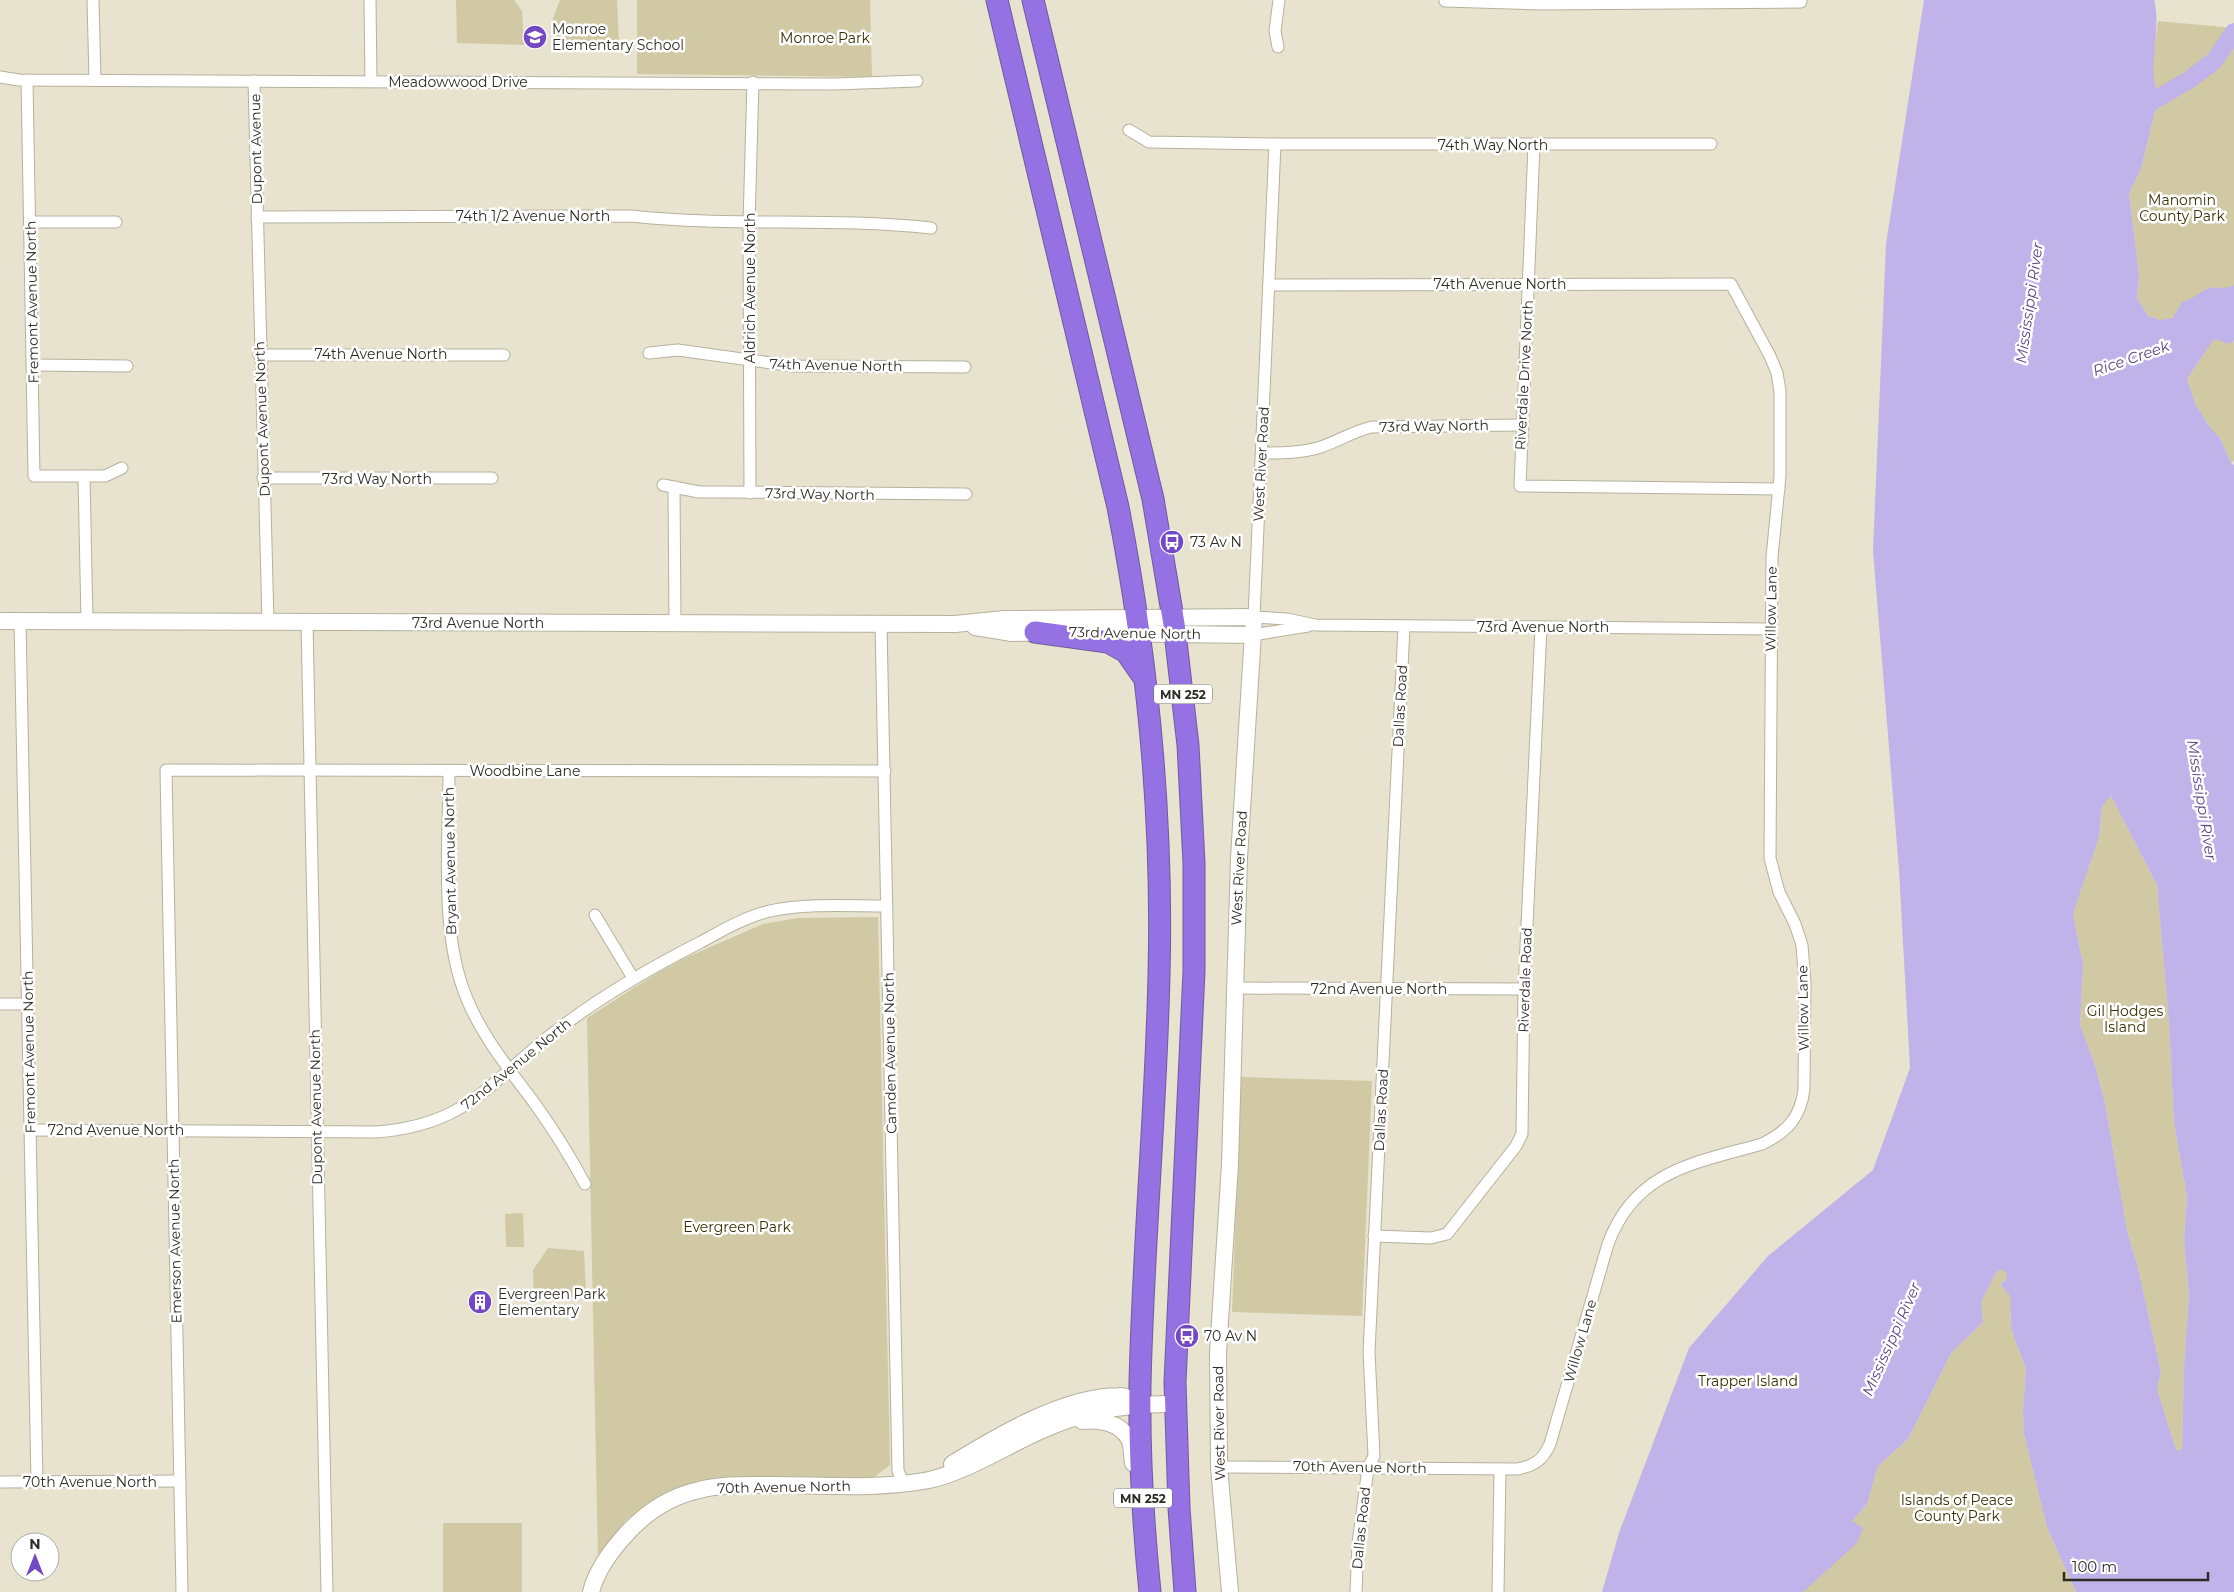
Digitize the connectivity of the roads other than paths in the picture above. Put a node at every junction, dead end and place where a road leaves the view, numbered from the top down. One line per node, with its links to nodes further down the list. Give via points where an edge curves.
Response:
1 (93, 0): 12 (street)
2 (370, 0): 14 (street)
3 (997, 0): 54 (highway, MN 252, via 1118,507)
4 (1033, 0): 55 (highway, MN 252, via 1153,499)
5 (1278, 0): 9 (street, via 1275,31)
6 (1445, 0): 7 (street)
7 (1541, 2): 8 (street)
8 (1801, 2)
9 (1278, 47)
10 (0, 77): 11 (street, Meadowwood Drive)
11 (27, 80): 12 (street, Meadowwood Drive); 22 (street, Fremont Avenue North)
12 (95, 80): 13 (street, Meadowwood Drive)
13 (254, 81): 14 (street, Meadowwood Drive); 21 (street, Dupont Avenue)
14 (371, 81): 16 (street, Meadowwood Drive)
15 (917, 81): 16 (street, Meadowwood Drive)
16 (752, 82): 24 (street, Aldrich Avenue North)
17 (1129, 130): 18 (street, 74th Way North, via 1149,142)
18 (1275, 144): 20 (street, 74th Way North); 28 (street, West River Road)
19 (1711, 144): 20 (street, 74th Way North)
20 (1534, 145): 26 (street, Riverdale Drive North)
21 (257, 217): 24 (street, 74th 1/2 Avenue North, via 631,216); 30 (street, Dupont Avenue North)
22 (31, 222): 23 (street); 33 (street, Fremont Avenue North)
23 (116, 222)
24 (749, 223): 25 (street, 74th 1/2 Avenue North, via 808,222); 32 (street, Aldrich Avenue North)
25 (931, 228)
26 (1529, 283): 27 (street, 74th Avenue North); 28 (street, 74th Avenue North); 36 (street, Riverdale Drive North)
27 (1731, 284): 42 (street, Willow Lane, via 1777,373 1781,409)
28 (1269, 285): 37 (street, West River Road)
29 (648, 352): 32 (street, 74th Avenue North, via 678,350)
30 (259, 355): 31 (street, 74th Avenue North); 40 (street, Dupont Avenue North)
31 (504, 355)
32 (750, 361): 35 (street, 74th Avenue North, via 793,366); 43 (street, Aldrich Avenue North)
33 (33, 365): 34 (street); 39 (street, Fremont Avenue North, via 34,476)
34 (127, 366)
35 (965, 367)
36 (1521, 426): 37 (street, 73rd Way North, via 1372,427 1301,452); 42 (street, Riverdale Drive North, via 1520,486)
37 (1262, 453): 45 (street, West River Road)
38 (122, 468): 39 (street, Fremont Avenue North, via 105,476)
39 (84, 476): 48 (street)
40 (263, 478): 41 (street, 73rd Way North); 49 (street, Dupont Avenue North)
41 (492, 478)
42 (1779, 489): 59 (street, Willow Lane, via 1772,549)
43 (750, 493): 44 (street, 73rd Way North); 51 (street, 73rd Way North, via 699,492 668,486)
44 (966, 494)
45 (1254, 617): 55 (street, 73rd Avenue North); 56 (street, 73rd Avenue North); 61 (street, West River Road)
46 (0, 621): 47 (street, 73rd Avenue North)
47 (20, 621): 48 (street, 73rd Avenue North); 74 (street, Fremont Avenue North)
48 (87, 621): 49 (street, 73rd Avenue North)
49 (268, 622): 50 (street, 73rd Avenue North)
50 (307, 622): 51 (street, 73rd Avenue North); 64 (street, Dupont Avenue North)
51 (675, 624): 52 (street, 73rd Avenue North)
52 (881, 624): 53 (street, 73rd Avenue North); 66 (street, Camden Avenue North)
53 (955, 624): 54 (street, 73rd Avenue North, via 1004,619); 60 (street, 73rd Avenue North, via 997,632)
54 (1138, 625): 55 (street, 73rd Avenue North); 60 (street, 73rd Avenue North); 62 (highway, MN 252)
55 (1174, 625): 61 (street, 73rd Avenue North); 82 (highway, MN 252, via 1188,745 1194,864 1193,1020)
56 (1315, 625): 57 (street, 73rd Avenue North); 61 (street, 73rd Avenue North)
57 (1404, 627): 58 (street, 73rd Avenue North); 71 (street, Dallas Road)
58 (1541, 627): 59 (street, 73rd Avenue North); 72 (street, Riverdale Road)
59 (1771, 629): 86 (street, Willow Lane, via 1770,858 1779,892 1802,945 1805,992 1802,1104 1788,1130 1775,1138 1671,1172 1653,1181 1625,1209 1608,1244 1545,1455 1537,1463 1522,1468)
60 (1035, 632): 62 (highway, via 1116,645 1131,656)
61 (1253, 636): 70 (street, West River Road, via 1238,858)
62 (1145, 682): 81 (highway, MN 252, via 1153,751 1159,859 1159,972)
63 (166, 770): 64 (street, Woodbine Lane); 77 (street, Emerson Avenue North)
64 (310, 770): 65 (street, Woodbine Lane); 78 (street, Dupont Avenue North)
65 (449, 771): 66 (street, Woodbine Lane); 75 (street, Bryant Avenue North, via 449,909 457,970 479,1026)
66 (885, 771): 67 (street, Camden Avenue North)
67 (886, 906): 69 (street, 72nd Avenue North, via 791,907 767,912 743,920); 90 (street, Camden Avenue North, via 898,1471)
68 (595, 916): 69 (street)
69 (634, 978): 75 (street, 72nd Avenue North, via 585,1009)
70 (1234, 988): 71 (street, 72nd Avenue North); 84 (street, West River Road, via 1230,1164 1218,1354)
71 (1387, 989): 72 (street, 72nd Avenue North); 80 (street, Dallas Road)
72 (1524, 989): 80 (street, Riverdale Road, via 1524,1121 1516,1146 1447,1234 1431,1238)
73 (0, 1004): 74 (street)
74 (28, 1004): 76 (street, Fremont Avenue North)
75 (510, 1070): 78 (street, 72nd Avenue North, via 471,1103 426,1124 376,1132); 79 (street, Bryant Avenue North, via 558,1137)
76 (30, 1130): 77 (street, 72nd Avenue North); 88 (street, Fremont Avenue North)
77 (173, 1130): 78 (street, 72nd Avenue North); 89 (street, Emerson Avenue North)
78 (317, 1131): 93 (street, Dupont Avenue North)
79 (585, 1184)
80 (1374, 1236): 85 (street, Dallas Road, via 1369,1352 1374,1456)
81 (1140, 1404): 82 (street, 70th Avenue North); 83 (street, 70th Avenue North, via 1079,1415); 90 (street, 70th Avenue North, via 1120,1395 1086,1400 1050,1412 952,1464); 91 (highway, MN 252)
82 (1176, 1404): 96 (highway, MN 252)
83 (1041, 1430): 90 (street, 70th Avenue North, via 978,1462 938,1477); 91 (street, via 1096,1420 1107,1422 1123,1432 1130,1440)
84 (1219, 1467): 85 (street, 70th Avenue North); 97 (street, West River Road)
85 (1368, 1468): 86 (street, 70th Avenue North); 98 (street, Dallas Road, via 1358,1543)
86 (1500, 1469): 99 (street)
87 (0, 1482): 88 (street, 70th Avenue North)
88 (37, 1482): 89 (street, 70th Avenue North)
89 (180, 1482): 92 (street, Emerson Avenue North)
90 (903, 1482): 94 (street, 70th Avenue North, via 732,1485 684,1495 658,1507 626,1534 610,1553)
91 (1143, 1510): 95 (highway, MN 252)
92 (182, 1592)
93 (327, 1592)
94 (591, 1592)
95 (1150, 1592)
96 (1185, 1592)
97 (1230, 1592)
98 (1356, 1592)
99 (1498, 1592)

